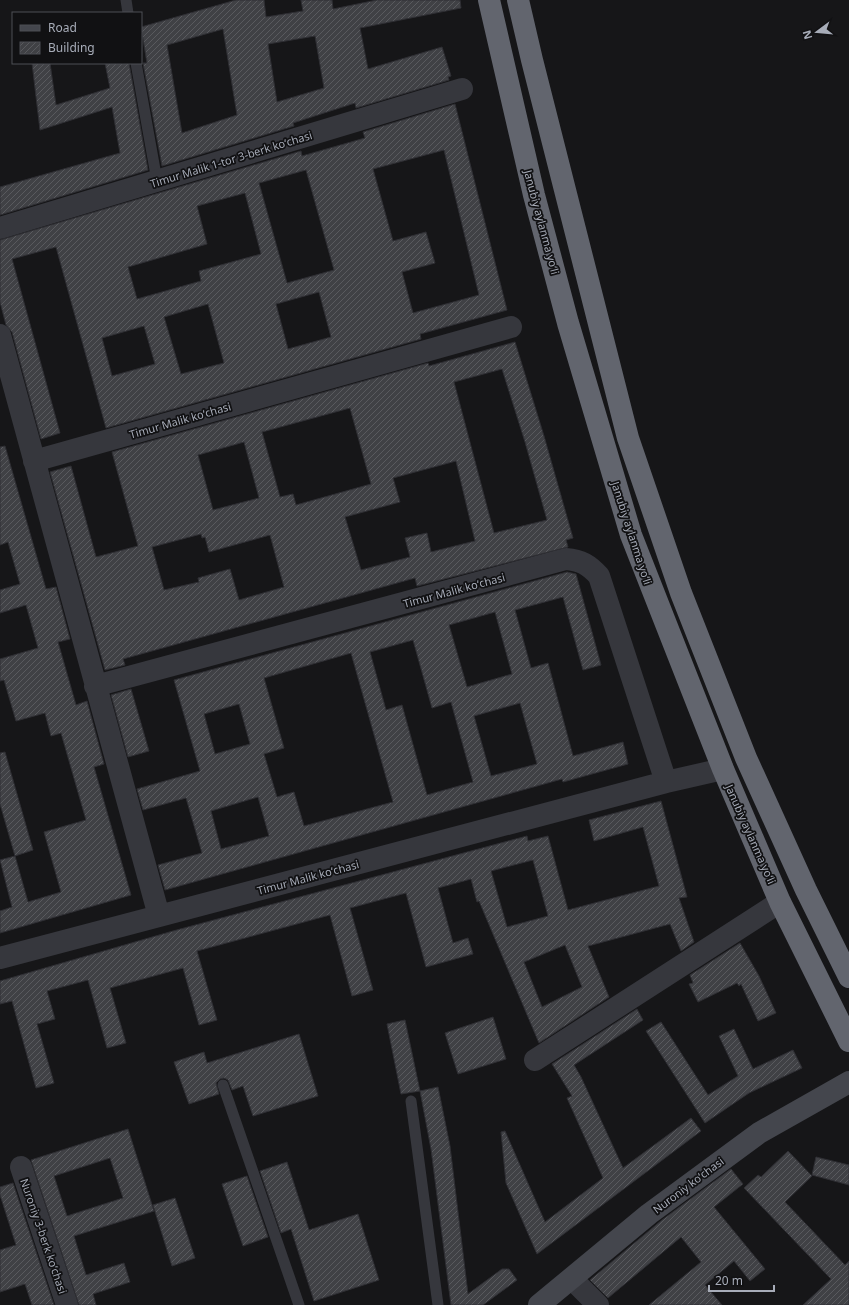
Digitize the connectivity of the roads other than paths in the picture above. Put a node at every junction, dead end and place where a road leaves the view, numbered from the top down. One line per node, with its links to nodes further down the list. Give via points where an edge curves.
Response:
1 (126, 0): 4 (lane)
2 (489, 0): 13 (highway, Janubiy aylanma yoʻli, via 534,195 568,323 631,535)
3 (518, 0): 18 (highway, via 633,452 681,593 746,758)
4 (128, 12)
5 (136, 64): 7 (lane)
6 (462, 89): 7 (street, Timur Malik 1-tor 3-berk koʻchasi)
7 (157, 181): 8 (street, Timur Malik 1-tor 3-berk koʻchasi)
8 (0, 228)
9 (511, 327): 11 (street, Timur Malik koʻchasi)
10 (0, 335): 11 (street)
11 (34, 461): 12 (street)
12 (95, 686): 14 (street, Timur Malik koʻchasi, via 566,559 578,560 589,565 599,576); 16 (street)
13 (722, 769): 14 (street, Timur Malik koʻchasi); 15 (highway, Janubiy aylanma yoʻli)
14 (666, 782): 16 (street, Timur Malik koʻchasi)
15 (780, 902): 19 (highway, Janubiy aylanma yoʻli); 20 (street)
16 (159, 916): 17 (street, Timur Malik koʻchasi)
17 (0, 958)
18 (849, 977)
19 (849, 1041)
20 (536, 1060)
21 (849, 1082): 25 (street, Nuroniy koʻchasi, via 759,1133 656,1210)
22 (223, 1085): 27 (lane)
23 (411, 1101): 28 (lane)
24 (21, 1167): 26 (street, Nuroniy 3-berk koʻchasi)
25 (572, 1279): 29 (street, Nuroniy koʻchasi); 30 (street)
26 (67, 1305)
27 (299, 1305)
28 (438, 1305)
29 (539, 1305)
30 (598, 1305)

